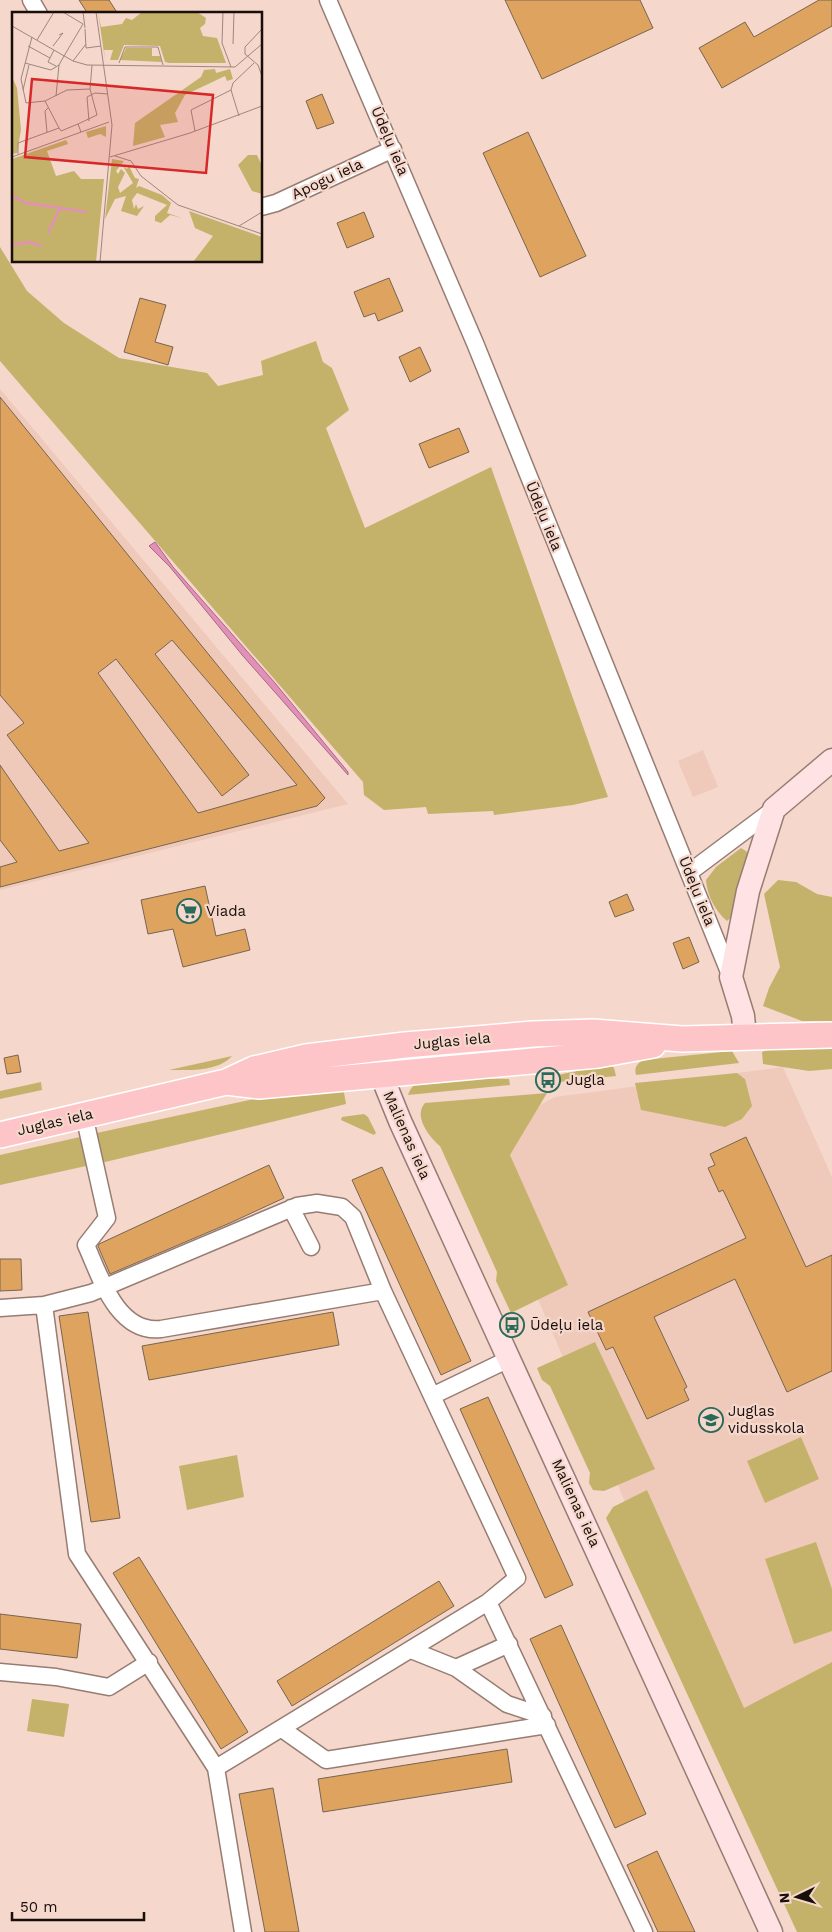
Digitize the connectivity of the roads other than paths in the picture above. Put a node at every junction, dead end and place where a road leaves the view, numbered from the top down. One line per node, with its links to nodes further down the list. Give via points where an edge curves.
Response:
1 (31, 0): 3 (street)
2 (328, 0): 4 (street, Ūdeļu iela)
3 (38, 12)
4 (393, 149): 5 (street, Apogu iela); 8 (street, Ūdeļu iela)
5 (262, 207)
6 (832, 760): 7 (street)
7 (774, 809): 8 (street); 9 (street, via 748,891)
8 (690, 872): 9 (street, Ūdeļu iela)
9 (731, 977): 11 (street, Ūdeļu iela, via 744,1016)
10 (832, 1035): 11 (main road, Juglas iela)
11 (745, 1036): 12 (main road, Juglas iela)
12 (682, 1039): 13 (main road, Juglas iela, via 593,1032); 14 (main road, Juglas iela, via 598,1055)
13 (377, 1048): 14 (main road); 15 (main road, Juglas iela, via 306,1057 254,1069)
14 (380, 1074): 15 (main road, Juglas iela, via 259,1086); 24 (street, Malienas iela)
15 (226, 1082): 16 (main road, Juglas iela)
16 (84, 1115): 17 (main road, Juglas iela); 20 (street, via 107,1218 86,1245)
17 (0, 1135)
18 (291, 1208): 19 (street); 20 (street); 21 (street, via 317,1203 342,1207 353,1217)
19 (311, 1247)
20 (105, 1287): 21 (street, via 118,1309 135,1325 151,1330); 22 (street)
21 (383, 1291): 25 (street)
22 (44, 1305): 23 (street); 29 (street, via 77,1554)
23 (0, 1308)
24 (509, 1359): 25 (street); 37 (street, Malienas iela)
25 (432, 1396): 26 (street, via 517,1578)
26 (488, 1602): 27 (street); 28 (street)
27 (509, 1644): 30 (street); 32 (street)
28 (411, 1650): 30 (street); 33 (street)
29 (149, 1662): 31 (street, via 110,1687 56,1677); 34 (street)
30 (456, 1668): 32 (street, via 507,1704)
31 (0, 1672)
32 (545, 1720): 33 (street, via 326,1760); 36 (street)
33 (282, 1729): 34 (street)
34 (216, 1768): 35 (street)
35 (243, 1932)
36 (644, 1932)
37 (771, 1932)

